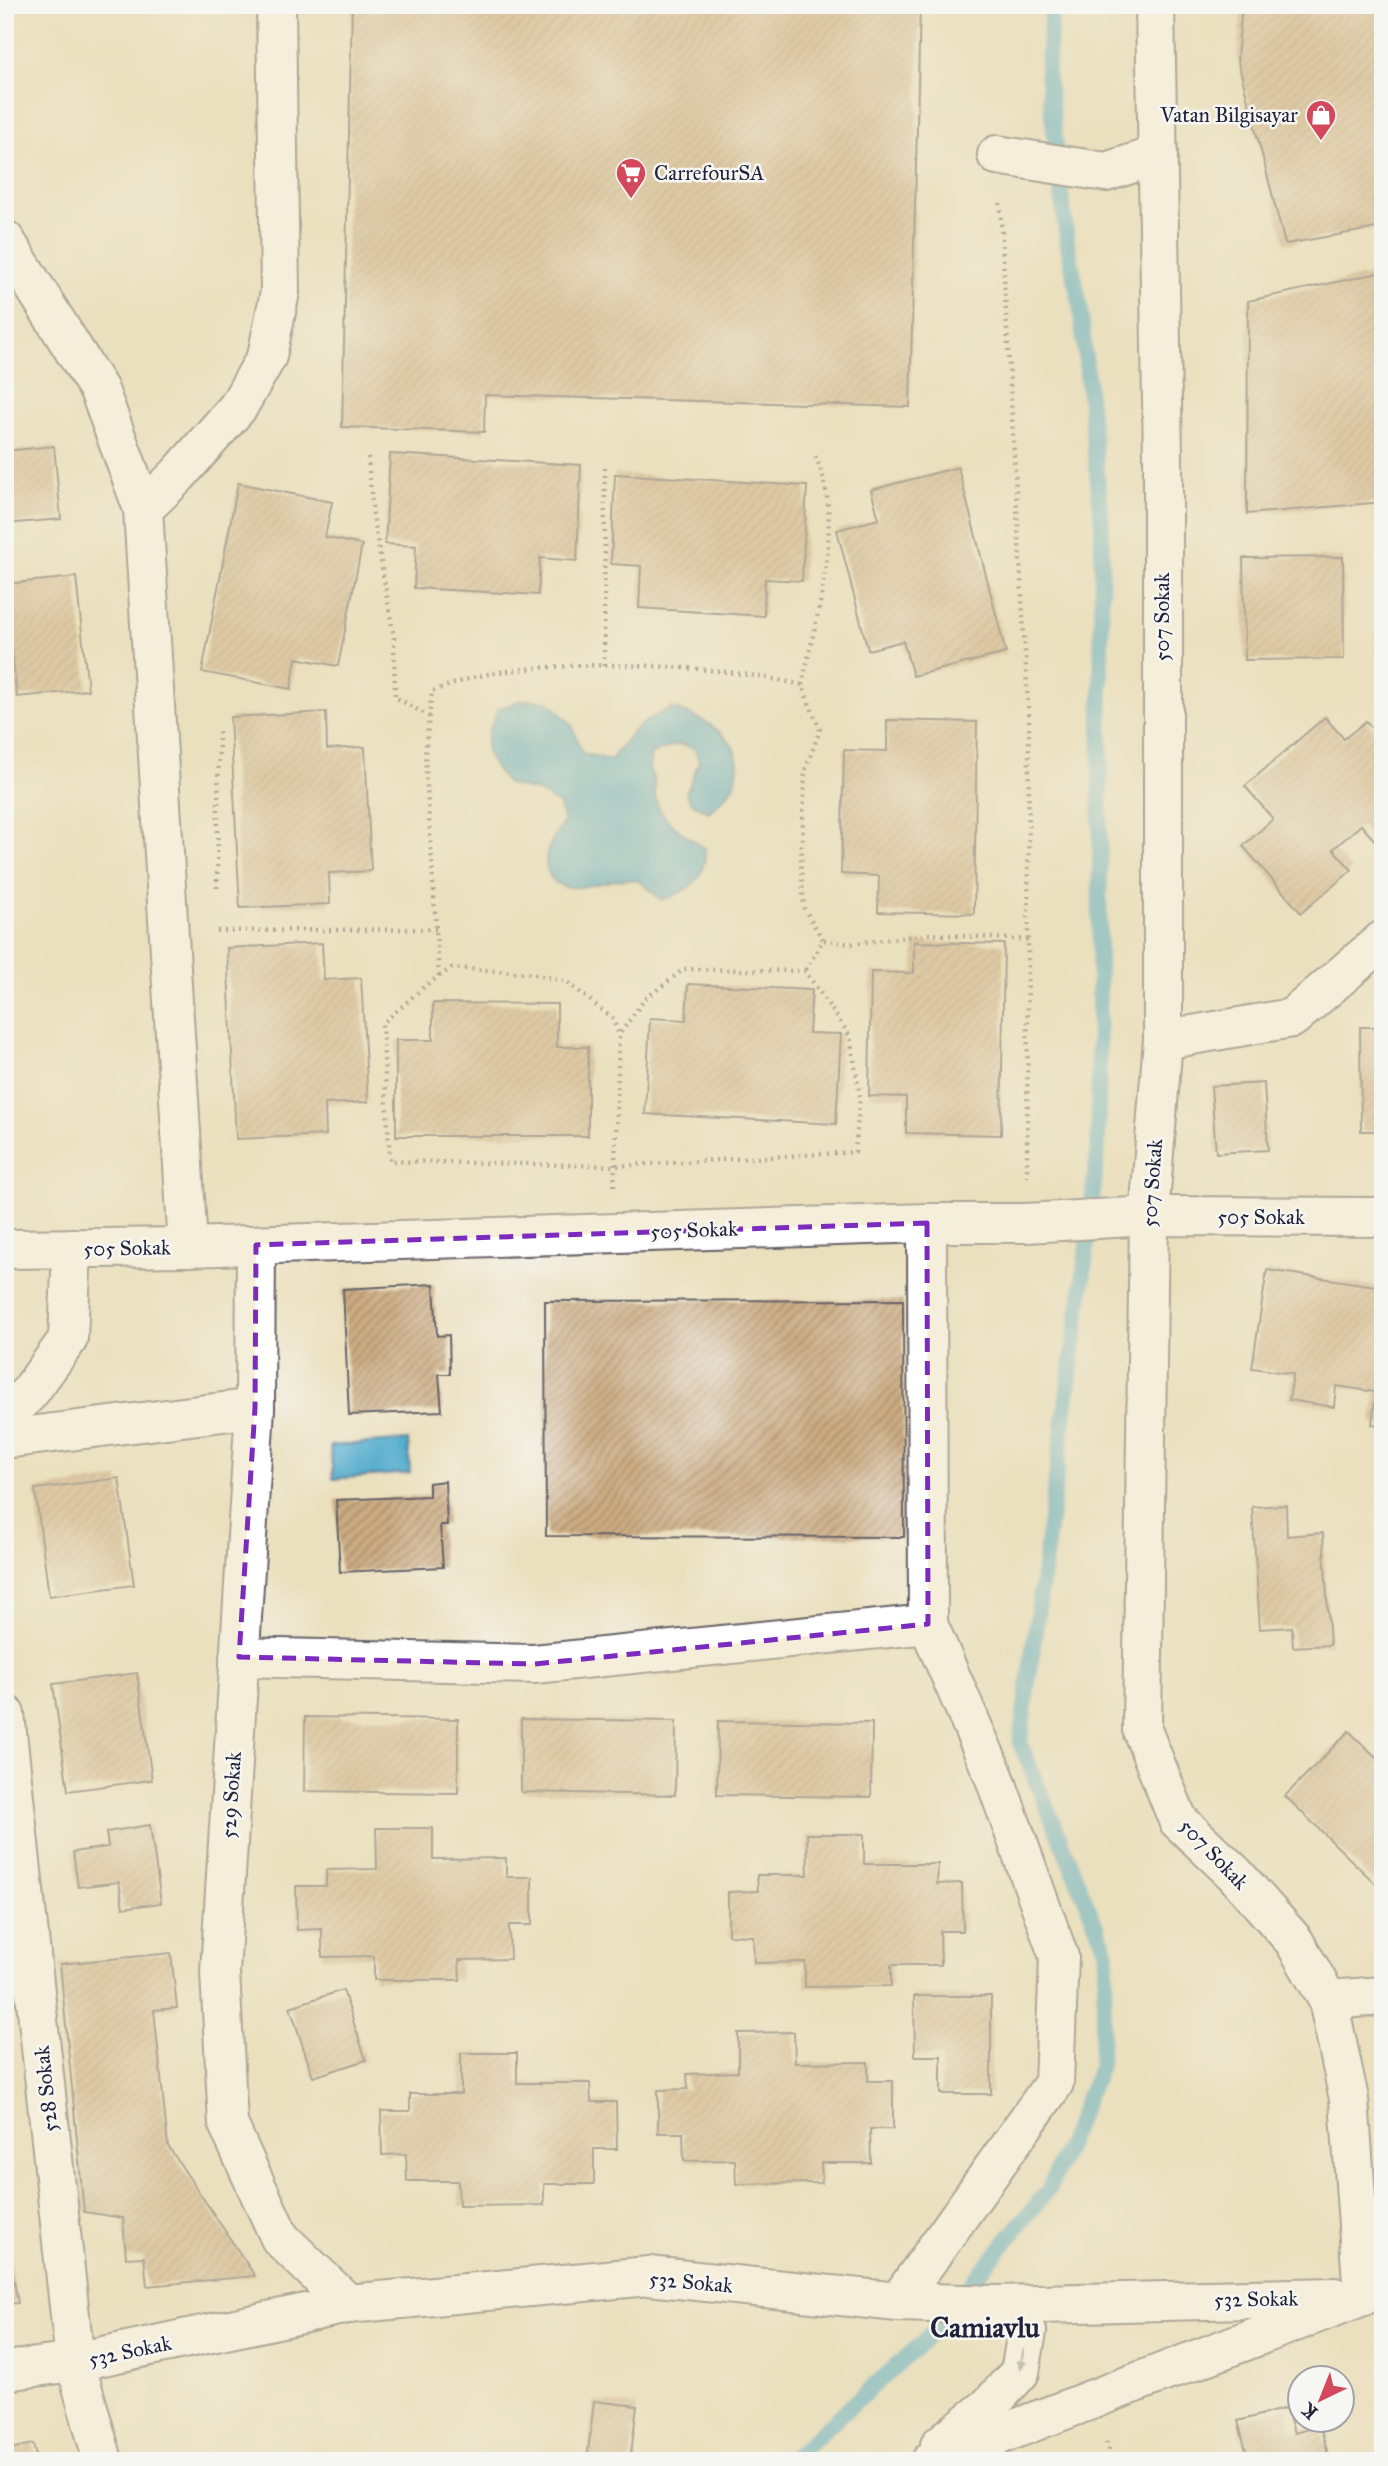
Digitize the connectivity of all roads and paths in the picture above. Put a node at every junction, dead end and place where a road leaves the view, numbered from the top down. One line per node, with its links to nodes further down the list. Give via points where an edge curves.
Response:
1 (276, 5): 9 (street, via 280,292 267,356 238,407)
2 (1155, 5): 4 (street, 507 Sokak)
3 (997, 155): 4 (street, via 1106,172); 16 (path, via 1029,723)
4 (1158, 155): 21 (street, 507 Sokak)
5 (5, 240): 9 (street, via 99,390)
6 (814, 454): 11 (path, via 825,476 828,540)
7 (368, 457): 12 (path, via 394,638 395,697)
8 (605, 467): 10 (path)
9 (143, 509): 29 (street)
10 (604, 666): 11 (path, via 747,672); 12 (path, via 573,664 491,673 432,691)
11 (802, 685): 15 (path, via 820,730 805,771 804,908)
12 (430, 717): 13 (path, via 425,755)
13 (436, 929): 14 (path); 19 (path)
14 (216, 931)
15 (823, 940): 16 (path, via 850,944 931,934); 18 (path)
16 (1028, 940): 26 (path)
17 (1383, 940): 21 (street, via 1292,1018)
18 (805, 971): 20 (path, via 684,969 644,1000); 22 (path, via 850,1036 860,1096 855,1152)
19 (439, 977): 20 (path, via 452,968 527,973 566,981 613,1019); 22 (path, via 382,1024 390,1161)
20 (619, 1035): 22 (path)
21 (1163, 1040): 23 (street, 507 Sokak)
22 (615, 1166): 27 (path)
23 (1149, 1216): 24 (street, 505 Sokak); 26 (street, 505 Sokak); 39 (street, 507 Sokak, via 1142,1730 1178,1820 1235,1874 1294,1941)
24 (1383, 1217)
25 (927, 1223): 26 (street, 505 Sokak); 27 (street, 505 Sokak); 35 (street)
26 (1026, 1223)
27 (612, 1233): 28 (street, 505 Sokak)
28 (256, 1245): 29 (street, 505 Sokak); 32 (street, 529 Sokak)
29 (188, 1247): 30 (street, 505 Sokak)
30 (72, 1248): 31 (street, 505 Sokak); 33 (street, via 68,1339 29,1393)
31 (5, 1249)
32 (255, 1408): 34 (street); 36 (street, 529 Sokak)
33 (5, 1415)
34 (5, 1438)
35 (928, 1623): 36 (street, via 534,1664); 41 (street, via 994,1776 1059,1957 1055,2070 1054,2083)
36 (239, 1657): 42 (street, 529 Sokak, via 220,1972 228,2124 280,2238)
37 (5, 1714): 44 (street, 528 Sokak)
38 (1383, 1996): 39 (street)
39 (1328, 2000): 40 (street, 507 Sokak, via 1349,2099)
40 (1373, 2296): 43 (street, 532 Sokak); 48 (street)
41 (898, 2302): 42 (street, 532 Sokak, via 649,2276); 43 (street, 532 Sokak)
42 (348, 2305): 44 (street, 532 Sokak)
43 (996, 2305): 47 (street, one-way to 47, via 1027,2332 1020,2372 988,2407)
44 (75, 2362): 45 (street, 532 Sokak); 46 (street, 528 Sokak)
45 (5, 2371)
46 (103, 2461)
47 (919, 2461)
48 (931, 2461)

